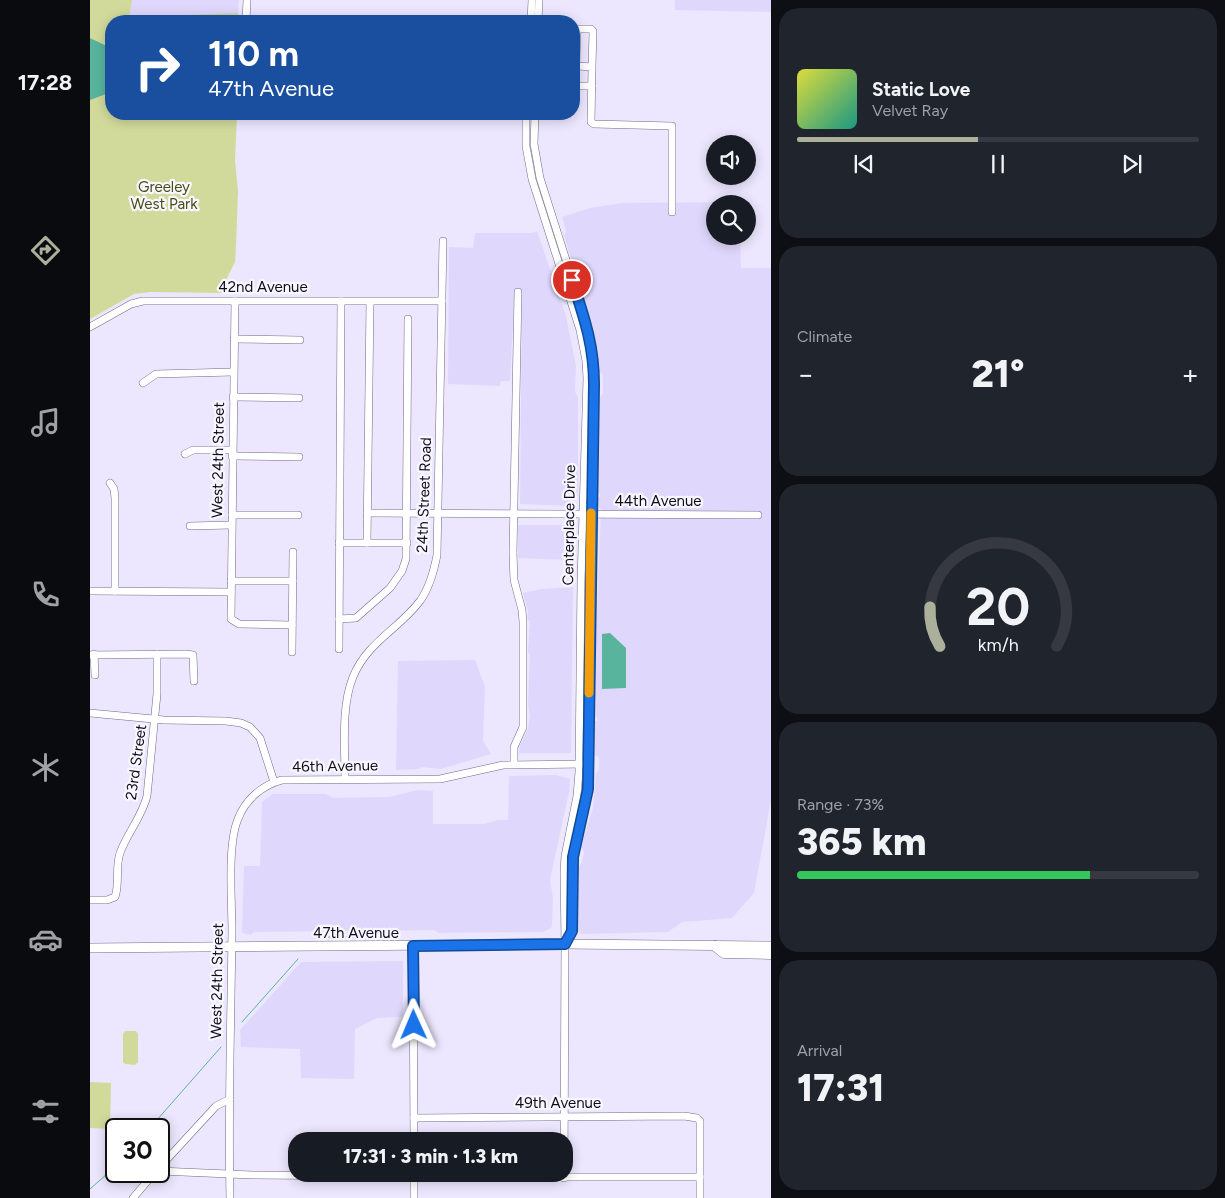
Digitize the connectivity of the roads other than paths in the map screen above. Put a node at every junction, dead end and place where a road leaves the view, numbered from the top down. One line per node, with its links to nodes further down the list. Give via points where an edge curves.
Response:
1 (247, 0): 4 (street)
2 (532, 0): 5 (street)
3 (539, 0): 6 (street)
4 (246, 15)
5 (531, 15)
6 (538, 15)
7 (580, 29): 9 (street, via 593,31)
8 (580, 66): 9 (street)
9 (592, 67): 11 (street)
10 (580, 86): 11 (street)
11 (592, 86): 14 (street, via 591,122 594,124 672,126)
12 (526, 120): 41 (street, Centerplace Drive, via 526,146 532,179 580,330 586,361)
13 (535, 120): 41 (street, Centerplace Drive, via 534,144 540,178 588,329 594,361)
14 (672, 212)
15 (443, 241): 19 (street, 24th Street Road)
16 (518, 292): 40 (street)
17 (235, 301): 18 (street, 42nd Avenue); 20 (street, 42nd Avenue); 27 (street, West 24th Street)
18 (341, 301): 21 (street, 42nd Avenue); 47 (street)
19 (442, 301): 21 (street, 42nd Avenue); 39 (street, 24th Street Road)
20 (191, 302): 22 (street); 23 (street, 42nd Avenue, via 143,301)
21 (370, 302): 37 (street)
22 (191, 311)
23 (110, 316): 25 (street); 26 (street, 42nd Avenue)
24 (408, 319): 38 (street)
25 (115, 324)
26 (90, 327)
27 (234, 339): 28 (street); 29 (street, West 24th Street)
28 (300, 340)
29 (233, 372): 30 (street, via 156,374); 31 (street, West 24th Street)
30 (143, 383)
31 (233, 398): 32 (street); 33 (street, West 24th Street)
32 (299, 398)
33 (232, 453): 34 (street, via 194,450); 35 (street); 42 (street, West 24th Street)
34 (185, 454)
35 (298, 457)
36 (110, 483): 53 (street, via 115,498)
37 (367, 513): 38 (street, 44th Avenue); 48 (street)
38 (407, 513): 39 (street, 44th Avenue); 49 (street)
39 (439, 514): 40 (street, 44th Avenue); 69 (street, 24th Street Road, via 437,555 429,586 411,611 365,655 352,678 346,707)
40 (514, 514): 41 (street, 44th Avenue); 66 (street, via 514,580 523,628 523,728 514,747)
41 (587, 514): 44 (street, 44th Avenue); 67 (street, Centerplace Drive, via 581,612); 68 (street, Centerplace Drive)
42 (232, 515): 43 (street); 46 (street, West 24th Street)
43 (298, 515)
44 (758, 515)
45 (190, 526): 46 (street)
46 (231, 526): 51 (street, West 24th Street)
47 (339, 543): 48 (street); 56 (street)
48 (367, 543): 49 (street)
49 (407, 543): 56 (street, via 402,571 390,588 356,618)
50 (293, 552): 52 (street)
51 (231, 581): 52 (street); 55 (street, West 24th Street)
52 (293, 581): 57 (street)
53 (115, 591): 54 (street); 55 (street)
54 (90, 592)
55 (231, 592): 57 (street, West 24th Street, via 232,619 239,624)
56 (339, 619): 58 (street)
57 (292, 625): 59 (street)
58 (338, 649)
59 (292, 652)
60 (92, 654): 61 (street); 62 (street)
61 (157, 654): 63 (street, via 193,655); 65 (street, 23rd Street)
62 (95, 676)
63 (194, 681)
64 (90, 713): 65 (street, 46th Avenue)
65 (155, 719): 70 (street, 46th Avenue, via 241,722 260,738); 71 (street, 23rd Street, via 147,796 119,855 118,890 115,897 107,900)
66 (514, 764): 67 (street, 46th Avenue); 69 (street, 46th Avenue, via 440,779)
67 (580, 764): 68 (street, 46th Avenue); 72 (street, Centerplace Drive, via 565,856)
68 (588, 764): 72 (street, Centerplace Drive, via 588,789 573,857 572,931)
69 (345, 779): 70 (street, 46th Avenue)
70 (274, 782): 76 (street, West 24th Street, via 254,795 238,819 233,848)
71 (90, 900)
72 (565, 944): 73 (main road, 47th Avenue); 74 (main road, 47th Avenue); 80 (street, Centerplace Drive)
73 (413, 946): 76 (main road, 47th Avenue); 81 (street)
74 (716, 946): 75 (main road, 47th Avenue); 78 (highway, via 724,953)
75 (771, 946)
76 (231, 947): 77 (main road, 47th Avenue); 79 (street, West 24th Street)
77 (90, 948)
78 (771, 954)
79 (230, 1099): 84 (street, via 216,1106); 86 (street, West 24th Street)
80 (565, 1116): 81 (street, 49th Avenue); 83 (street, Centerplace Drive); 88 (street, 49th Avenue, via 697,1118 700,1121)
81 (414, 1118): 82 (street)
82 (414, 1132)
83 (565, 1132)
84 (170, 1157)
85 (170, 1171): 86 (street)
86 (230, 1174): 87 (street); 93 (street, West 24th Street)
87 (288, 1175)
88 (700, 1177): 89 (street); 95 (street)
89 (573, 1178)
90 (414, 1182): 94 (street)
91 (146, 1183): 92 (street)
92 (133, 1198)
93 (230, 1198)
94 (414, 1198)
95 (700, 1198)

